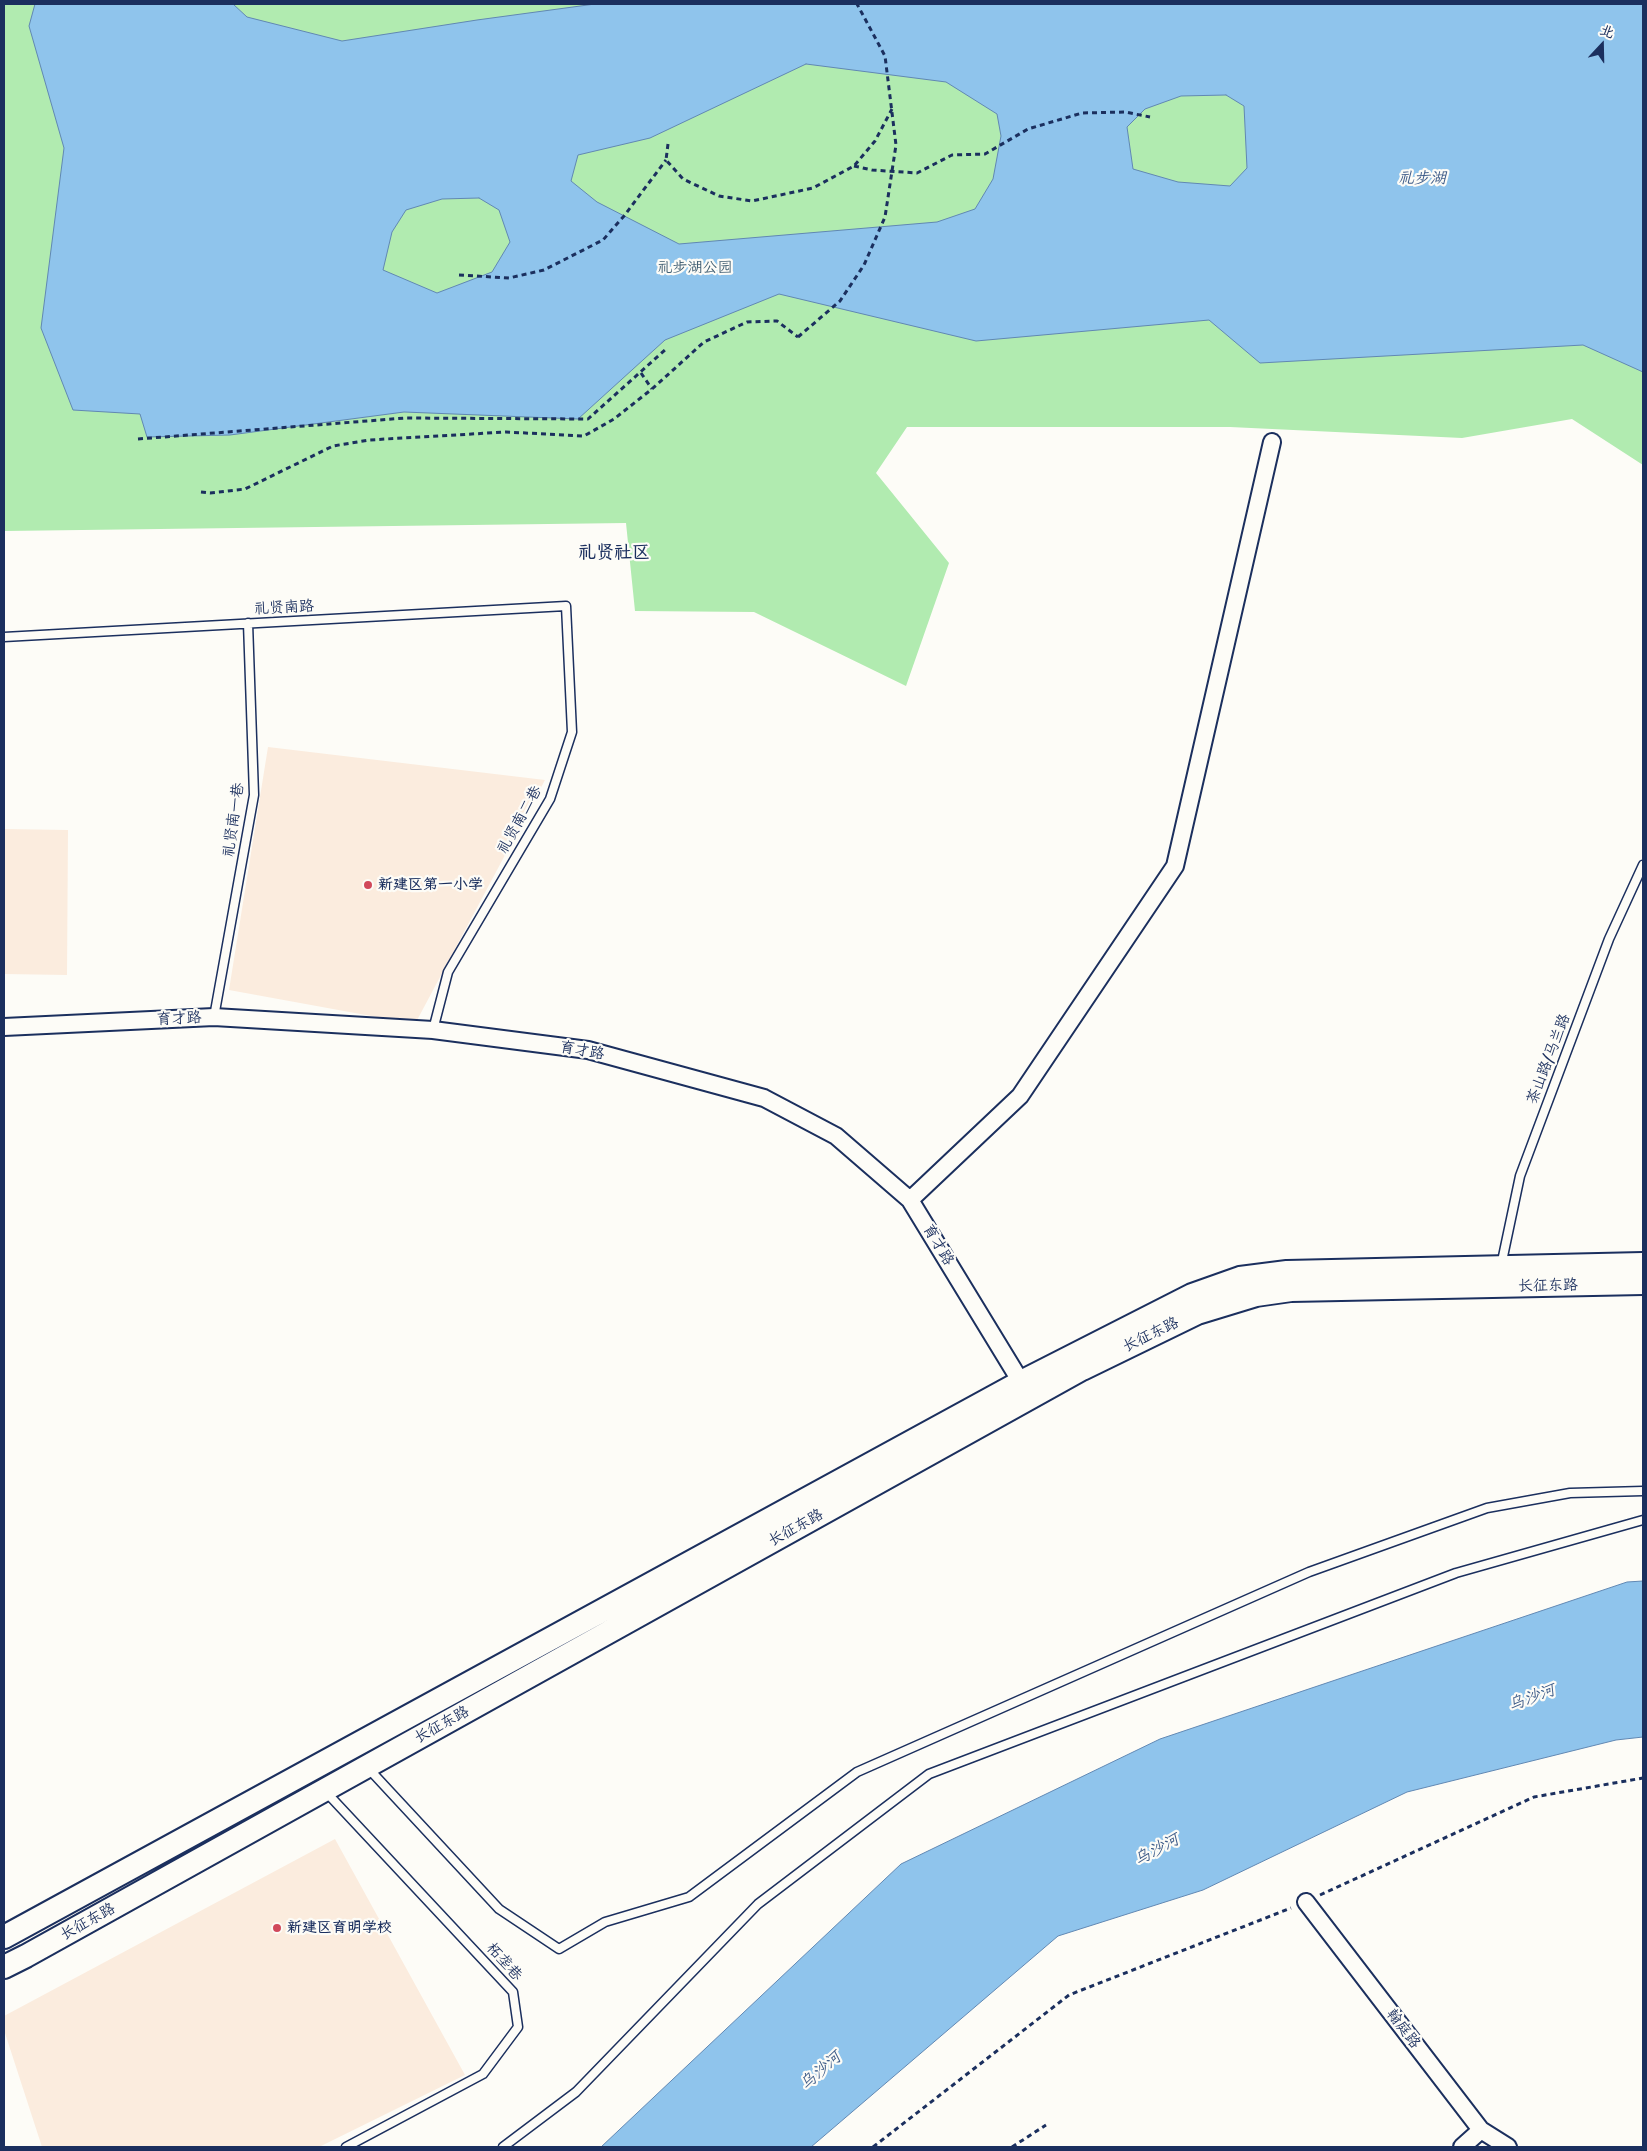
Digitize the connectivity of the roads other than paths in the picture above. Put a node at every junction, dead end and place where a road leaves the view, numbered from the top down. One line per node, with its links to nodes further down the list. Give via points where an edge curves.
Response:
1 (1272, 442): 9 (street, via 1175,866 1020,1096)
2 (566, 606): 3 (lane, 礼贤南路); 8 (lane, 礼贤南二巷, via 572,732 550,799 448,972)
3 (248, 623): 4 (lane, 礼贤南路); 6 (lane, 礼贤南一巷, via 254,795)
4 (4, 636)
5 (1643, 865): 11 (lane, 茶山路/马兰路, via 1609,939 1520,1176)
6 (214, 1017): 7 (street, 育才路); 8 (street, 育才路)
7 (4, 1027)
8 (433, 1030): 9 (street, 育才路, via 588,1050 764,1098 836,1136)
9 (910, 1200): 13 (street, 育才路)
10 (1643, 1264): 11 (main road, 长征东路)
11 (1500, 1268): 13 (main road, 长征东路, via 1287,1272 1240,1278 1192,1295)
12 (1643, 1283): 16 (main road, 长征东路, via 1291,1290 1256,1294 1197,1313 1082,1369)
13 (1021, 1382): 19 (main road, 长征东路)
14 (1643, 1490): 16 (lane, via 1570,1493 1487,1508 1309,1572 857,1772 689,1897 605,1922 559,1949 499,1909)
15 (1643, 1520): 23 (lane, via 1456,1574 929,1774 758,1904 576,2092)
16 (367, 1767): 17 (main road, 长征东路)
17 (325, 1790): 20 (main road, 长征东路); 22 (lane, 柘垄巷, via 513,1992 518,2026 483,2074)
18 (1306, 1902): 21 (street, 翰庭路)
19 (4, 1937)
20 (4, 1967)
21 (1481, 2130): 24 (street); 25 (street, 翰庭路)
22 (346, 2147)
23 (503, 2147)
24 (1462, 2147)
25 (1508, 2147)

